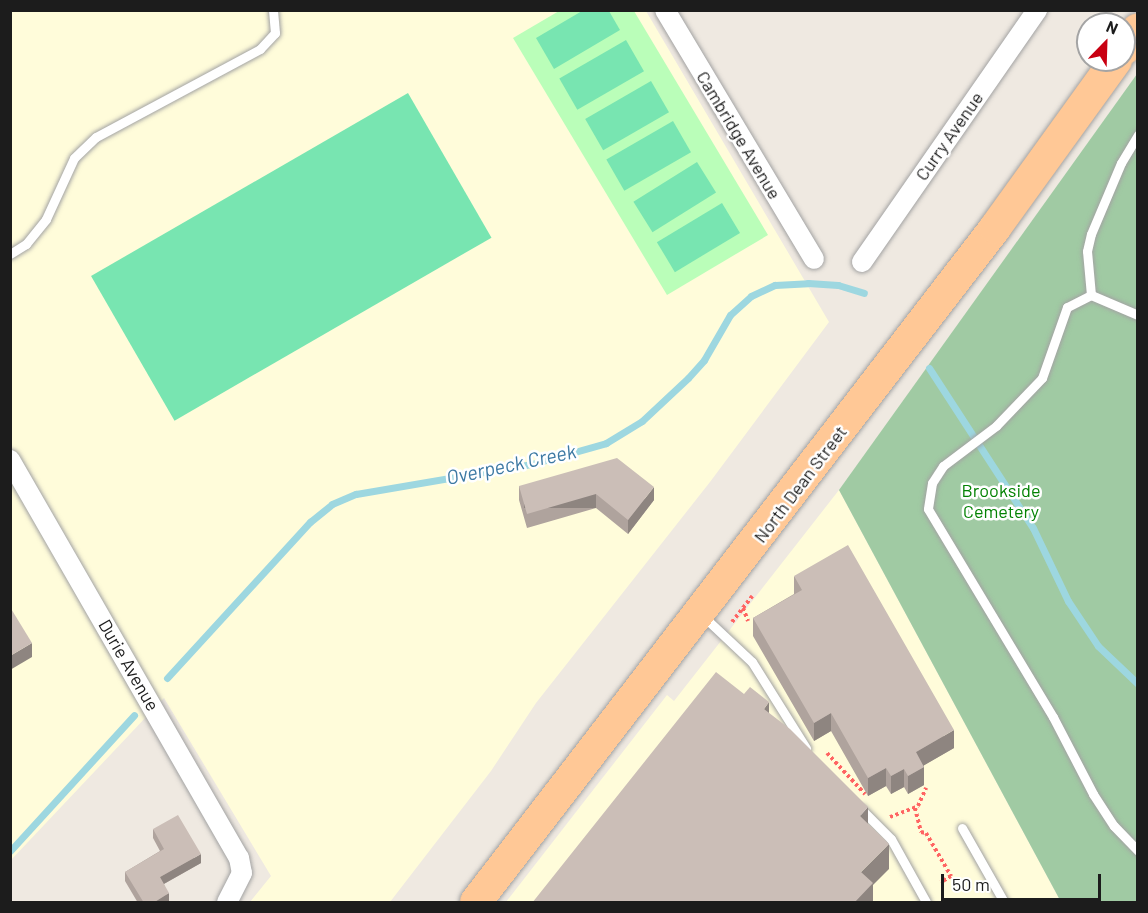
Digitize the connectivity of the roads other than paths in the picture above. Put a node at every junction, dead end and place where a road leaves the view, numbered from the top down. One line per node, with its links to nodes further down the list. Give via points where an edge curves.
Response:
1 (273, 10): 6 (lane, via 275,33 261,49 96,137 74,158 46,219 26,244)
2 (665, 10): 7 (street, Cambridge Avenue)
3 (1035, 11): 8 (street, Curry Avenue)
4 (1108, 72): 12 (main road, North Dean Street, via 1036,173)
5 (1137, 135): 9 (lane, via 1091,234 1087,251)
6 (10, 254)
7 (814, 259)
8 (862, 262)
9 (1091, 295): 10 (lane); 16 (lane, via 1067,307 1042,378 996,426 962,450 932,483 928,509 1053,717 1093,794)
10 (1137, 314)
11 (10, 460): 17 (street, Durie Avenue, via 233,848 242,873)
12 (700, 614): 13 (lane, via 752,662); 18 (main road, North Dean Street)
13 (812, 758)
14 (849, 798): 19 (lane, via 891,838)
15 (962, 828): 20 (lane)
16 (1137, 851)
17 (227, 903)
18 (476, 903)
19 (926, 903)
20 (1004, 903)

